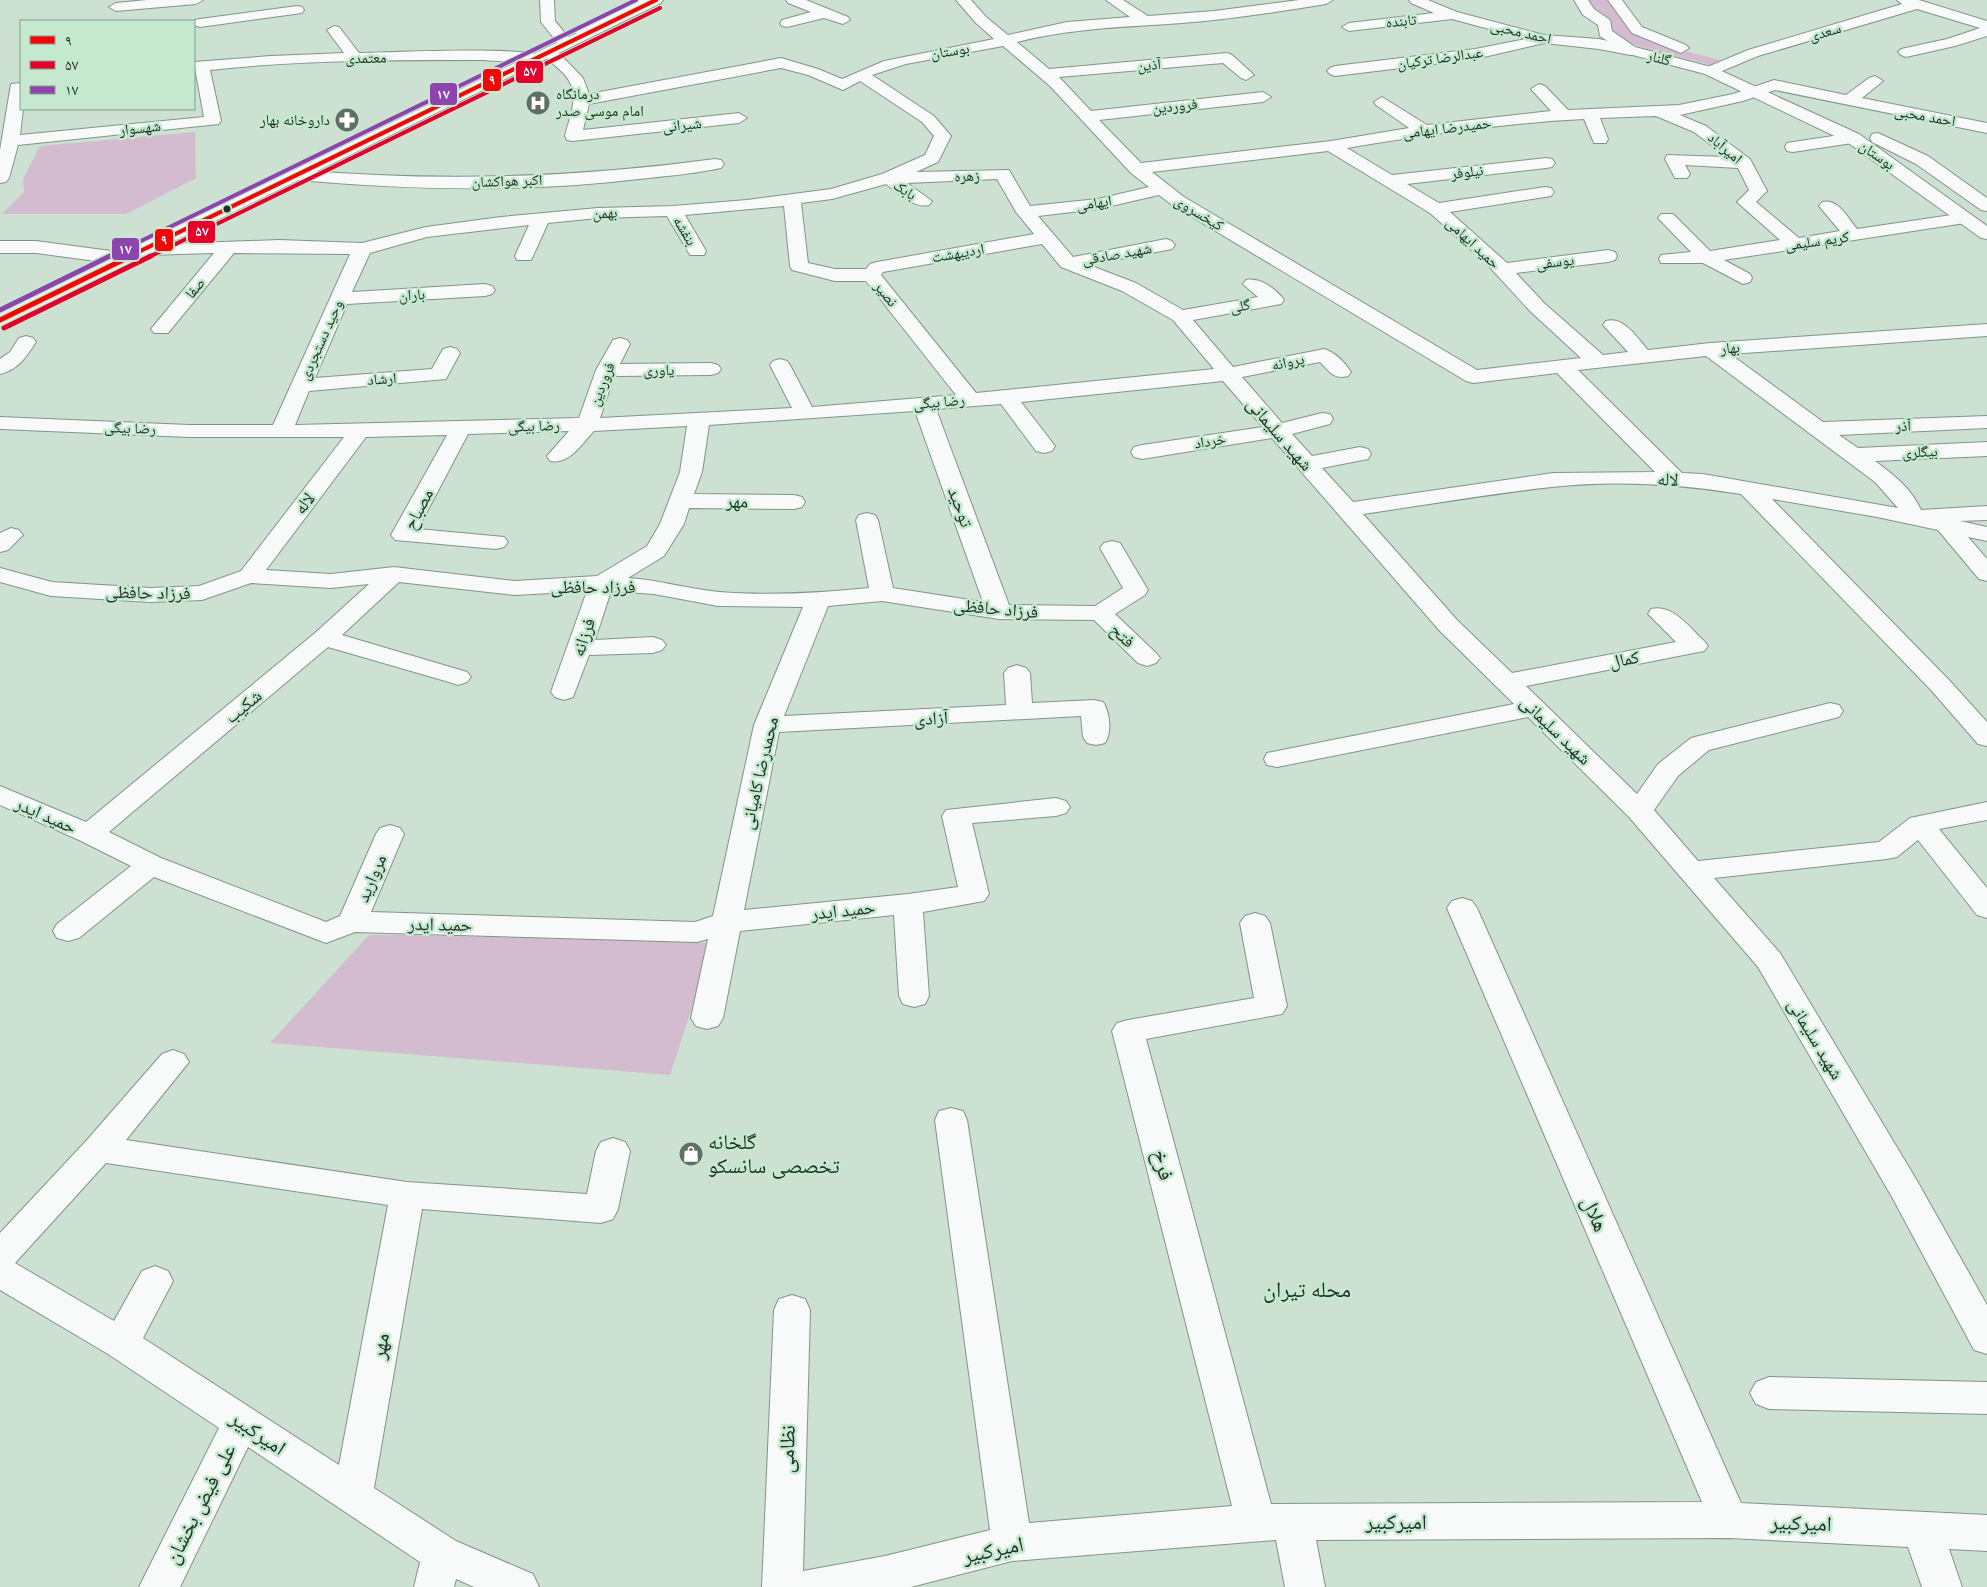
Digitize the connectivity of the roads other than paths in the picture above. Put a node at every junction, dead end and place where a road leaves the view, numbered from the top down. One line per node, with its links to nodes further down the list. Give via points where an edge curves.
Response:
1 (196, 0): 14 (street)
2 (547, 0): 29 (street, via 548,22)
3 (645, 0): 100 (lane)
4 (656, 0): 29 (street)
5 (793, 0): 16 (street)
6 (963, 0): 28 (street, کیخسروی)
7 (1113, 0): 20 (street)
8 (1326, 0): 20 (street, بوستان)
9 (1445, 0): 13 (street)
10 (1581, 0): 30 (street, گلنار, via 1588,12 1605,23 1605,33)
11 (1615, 0): 35 (street, گلنار, via 1637,30 1671,46)
12 (1911, 2): 23 (street, سعدی); 35 (street, سعدی)
13 (1423, 3): 17 (street, احمد محبی)
14 (116, 9)
15 (297, 10): 18 (street)
16 (825, 13): 19 (street); 22 (street)
17 (1452, 16): 24 (street, تابنده); 27 (street, احمد محبی)
18 (234, 20): 21 (street); 36 (street)
19 (843, 20)
20 (1146, 21): 28 (street, بوستان, via 1080,25 1034,32)
21 (200, 23)
22 (787, 23)
23 (1987, 26)
24 (1349, 27)
25 (334, 30): 34 (street)
26 (1987, 32): 31 (street)
27 (1544, 39): 30 (street, احمد محبی); 32 (street, عبدالرضا ترکیان)
28 (1007, 42): 41 (street, کیخسروی); 42 (street, بوستان, via 925,55)
29 (566, 44): 33 (street)
30 (1630, 50): 40 (street, گلنار)
31 (1906, 52)
32 (1475, 54): 38 (street); 39 (street, عبدالرضا ترکیان)
33 (544, 55): 34 (street, معتمدی); 51 (street, via 581,84); 71 (street)
34 (354, 58): 36 (street, معتمدی)
35 (1732, 62): 40 (street, سعدی); 45 (street, گلنار)
36 (231, 64): 37 (street, معتمدی)
37 (198, 66): 63 (street, شهسوار, via 213,121)
38 (1488, 66)
39 (1335, 71)
40 (1710, 71): 49 (street, گلنار)
41 (1045, 74): 43 (street, آذین, via 1227,58); 57 (street, کیخسروی)
42 (861, 75): 51 (street, بوستان, via 843,85 813,72 781,64); 73 (street, بهمن, via 928,119 943,136 932,158)
43 (1246, 75)
44 (1875, 81): 52 (street)
45 (1774, 85): 49 (street, حمیدرضا ایهامی); 52 (street, احمد محبی); 80 (street, بوستان, via 1922,160)
46 (19, 87): 47 (street); 63 (street)
47 (0, 89)
48 (1539, 89): 56 (street)
49 (1756, 93): 54 (street, حمیدرضا ایهامی, via 1679,110); 61 (street, بوستان)
50 (1263, 97): 57 (street, فروردین)
51 (583, 100): 58 (street, شیرانی, via 573,136)
52 (1846, 101): 59 (street, احمد محبی)
53 (1382, 102): 60 (street)
54 (1660, 111): 55 (street, حمیدرضا ایهامی); 67 (street, امیرآباد, via 1700,129)
55 (1590, 114): 56 (street, حمیدرضا ایهامی); 62 (street)
56 (1564, 115): 60 (street, حمیدرضا ایهامی)
57 (1087, 116): 69 (street, کیخسروی)
58 (739, 118)
59 (1987, 128)
60 (1424, 130): 64 (street, حمیدرضا ایهامی)
61 (1853, 138): 65 (street); 86 (street, بوستان)
62 (1600, 139)
63 (11, 141): 72 (street)
64 (1331, 146): 69 (street, حمیدرضا ایهامی); 74 (street, حمید ایهامی)
65 (1793, 147)
66 (1546, 163): 74 (street, نیلوفر)
67 (1744, 163): 70 (street, via 1674,160); 90 (street, امیرآباد, via 1758,191 1746,202)
68 (715, 164): 71 (street, اکبر هواکشان, via 603,178 482,183 364,182)
69 (1137, 169): 75 (street, کیخسروی)
70 (1681, 174)
71 (298, 175): 94 (street)
72 (0, 178)
73 (888, 178): 77 (street, بهمن, via 832,194); 78 (street, بابک); 83 (street, زهره, via 1003,174)
74 (1388, 182): 81 (street, حمید ایهامی)
75 (1162, 189): 83 (street, ایهامی, via 1098,204); 130 (street, کیخسروی, via 1178,202)
76 (1545, 192): 81 (street)
77 (792, 199): 82 (street, بهمن); 104 (street, نصیر, via 799,266 835,275)
78 (923, 201)
79 (1828, 206): 88 (street)
80 (1987, 206)
81 (1436, 209): 103 (street, حمید ایهامی)
82 (673, 211): 84 (street, بهمن); 96 (street, بنفشه)
83 (1025, 212): 89 (street)
84 (541, 218): 95 (street, بهمن, via 426,232); 97 (street)
85 (1667, 218): 99 (street)
86 (1965, 218): 87 (street, بوستان); 88 (street, کریم سلیمی)
87 (1987, 234)
88 (1853, 235): 90 (street, کریم سلیمی)
89 (1048, 237): 102 (street); 104 (street, اردیبهشت, via 878,268)
90 (1795, 244): 99 (street, کریم سلیمی)
91 (1166, 245): 102 (street, شهید صادقی)
92 (0, 247): 100 (street, via 36,247)
93 (229, 247): 94 (street, بهمن); 95 (street, بهمن); 113 (street, صفا)
94 (146, 249): 100 (street)
95 (362, 249): 108 (street, وحید دستجردی)
96 (697, 251)
97 (524, 256)
98 (1608, 256): 103 (street, یوسفی)
99 (1706, 257): 101 (street, کریم سلیمی); 105 (street)
100 (121, 258): 109 (lane); 111 (street)
101 (1668, 259)
102 (1068, 263): 110 (street, شهید سلیمانی, via 1129,287)
103 (1502, 269): 122 (street, حمید ایهامی)
104 (871, 276): 133 (street, نصیر)
105 (1742, 278)
106 (1252, 284): 110 (street, گلی, via 1274,300)
107 (485, 290): 108 (street, باران)
108 (340, 300): 131 (street, وحید دستجردی)
109 (0, 315)
110 (1180, 316): 129 (street, شهید سلیمانی)
111 (0, 320)
112 (1613, 326): 121 (street)
113 (161, 329)
114 (1987, 330): 115 (street, بهار)
115 (1914, 336): 118 (street, بهار); 120 (street)
116 (26, 342): 125 (street, via 17,356)
117 (620, 344): 127 (street, فروردین)
118 (1710, 349): 121 (street, بهار); 143 (street)
119 (450, 353): 131 (street, ارشاد, via 439,375)
120 (1932, 354)
121 (1643, 356): 122 (street, بهار)
122 (1598, 362): 124 (street, بهار)
123 (780, 365): 135 (street)
124 (1563, 367): 130 (street, بهار); 155 (street)
125 (0, 368)
126 (711, 369): 127 (street, یاوری)
127 (606, 370): 140 (street, فروردین)
128 (1341, 372): 129 (street, پروانه, via 1324,354)
129 (1228, 374): 132 (street, رضا بیگی); 146 (street, شهید سلیمانی)
130 (1473, 376)
131 (301, 385): 144 (street, وحید دستجردی)
132 (1007, 398): 133 (street, رضا بیگی); 147 (street)
133 (970, 399): 134 (street, رضا بیگی)
134 (923, 403): 135 (street, رضا بیگی); 174 (street, توحید)
135 (805, 414): 137 (street, رضا بیگی)
136 (1322, 419): 146 (street, خرداد)
137 (698, 420): 140 (street, رضا بیگی); 157 (street, via 691,472)
138 (0, 422): 141 (street, رضا بیگی)
139 (1987, 422): 143 (street, آذر)
140 (586, 425): 142 (street, رضا بیگی); 153 (street)
141 (128, 428): 144 (street, رضا بیگی); 148 (street)
142 (461, 428): 145 (street, رضا بیگی); 165 (street, مصباح, via 403,535)
143 (1819, 430): 152 (street)
144 (281, 431): 145 (street, رضا بیگی)
145 (360, 431): 170 (street, لاله)
146 (1277, 431): 150 (street, خرداد); 154 (street, شهید سلیمانی)
147 (1044, 446)
148 (110, 448)
149 (1987, 448): 152 (street, بیگلری)
150 (1142, 452)
151 (1360, 454): 154 (street)
152 (1853, 455): 161 (street, via 1906,500)
153 (558, 456)
154 (1306, 464): 159 (street, شهید سلیمانی)
155 (1675, 479): 156 (street, لاله); 159 (street, لاله, via 1552,480)
156 (1749, 489): 161 (street, لاله); 190 (street, via 1940,685)
157 (681, 501): 158 (street, مهر); 171 (street, via 656,551)
158 (794, 502)
159 (1347, 510): 183 (street, شهید سلیمانی, via 1448,625)
160 (1987, 513): 161 (street)
161 (1913, 518): 163 (street, لاله)
162 (866, 520): 172 (street)
163 (1946, 525): 164 (street, لاله); 168 (street)
164 (1987, 534)
165 (496, 542)
166 (1112, 548): 175 (street, via 1136,590)
167 (394, 574): 170 (street, فرزاد حافظی, via 331,580); 171 (street, فرزاد حافظی, via 515,588); 177 (street, شکیب)
168 (1987, 574)
169 (0, 575): 170 (street, فرزاد حافظی, via 51,588 150,595 202,593)
170 (249, 576)
171 (602, 583): 173 (street, فرزاد حافظی, via 654,587 718,600); 179 (street, فرزانه)
172 (882, 594): 173 (street, فرزاد حافظی); 174 (street, فرزاد حافظی)
173 (818, 600): 188 (street, محمدرضا کامیانی)
174 (999, 612): 175 (street, فرزاد حافظی)
175 (1100, 613): 180 (street, فتح)
176 (1660, 614): 183 (street, کمال, via 1695,646)
177 (324, 638): 182 (street); 197 (street, شکیب)
178 (653, 645): 179 (street)
179 (580, 648): 184 (street, فرزانه)
180 (1147, 658)
181 (1017, 673): 187 (street)
182 (458, 677)
183 (1507, 682): 185 (street, شهید سلیمانی)
184 (564, 692)
185 (1534, 708): 191 (street); 194 (street, شهید سلیمانی)
186 (1830, 711): 194 (street, via 1700,744 1668,770)
187 (1020, 713): 188 (street, آزادی); 189 (street, آزادی, via 1094,708)
188 (767, 725): 205 (street, محمدرضا کامیانی)
189 (1096, 737)
190 (1987, 738)
191 (1277, 759)
192 (3, 800): 197 (street, حمید ایدر)
193 (1056, 807): 201 (street, حمید ایدر, via 956,816 974,894)
194 (1639, 811): 200 (street, شهید سلیمانی)
195 (1987, 811): 196 (street)
196 (1920, 824): 200 (street, via 1887,850); 203 (street)
197 (90, 834): 199 (street, حمید ایدر)
198 (390, 834): 204 (street, مروارید)
199 (151, 865): 204 (street, حمید ایدر, via 326,932); 207 (street)
200 (1691, 870): 219 (street, شهید سلیمانی, via 1769,960 1904,1188)
201 (908, 904): 205 (street, حمید ایدر); 208 (street)
202 (1462, 908): 225 (street, هلال)
203 (1987, 908)
204 (352, 922): 205 (street, حمید ایدر, via 697,932)
205 (726, 922): 209 (street, محمدرضا کامیانی)
206 (1255, 922): 226 (street, فرخ, via 1270,1006 1128,1031)
207 (68, 931)
208 (914, 996)
209 (707, 1018)
210 (173, 1062): 212 (street)
211 (951, 1120): 229 (street)
212 (99, 1149): 214 (street); 215 (street)
213 (613, 1151): 214 (street, via 601,1209)
214 (407, 1195): 224 (street, مهر)
215 (0, 1256)
216 (0, 1272): 220 (street, امیرکبیر)
217 (155, 1281): 220 (street)
218 (792, 1310): 234 (street, نظامی)
219 (1987, 1339)
220 (121, 1343): 223 (street, امیرکبیر)
221 (1770, 1393): 222 (street)
222 (1987, 1398)
223 (242, 1421): 224 (street, امیرکبیر); 232 (street, علی فیض بخشان)
224 (353, 1497): 230 (street, امیرکبیر)
225 (1729, 1520): 226 (street, امیرکبیر); 227 (street, امیرکبیر)
226 (1274, 1522): 229 (street, امیرکبیر); 236 (street)
227 (1921, 1528): 228 (street, امیرکبیر); 237 (street)
228 (1987, 1533)
229 (1012, 1543): 231 (street, امیرکبیر)
230 (438, 1570): 233 (street, امیرکبیر)
231 (885, 1581): 235 (street, امیرکبیر)
232 (159, 1587)
233 (519, 1587)
234 (782, 1587)
235 (811, 1587)
236 (1305, 1587)
237 (1942, 1587)

